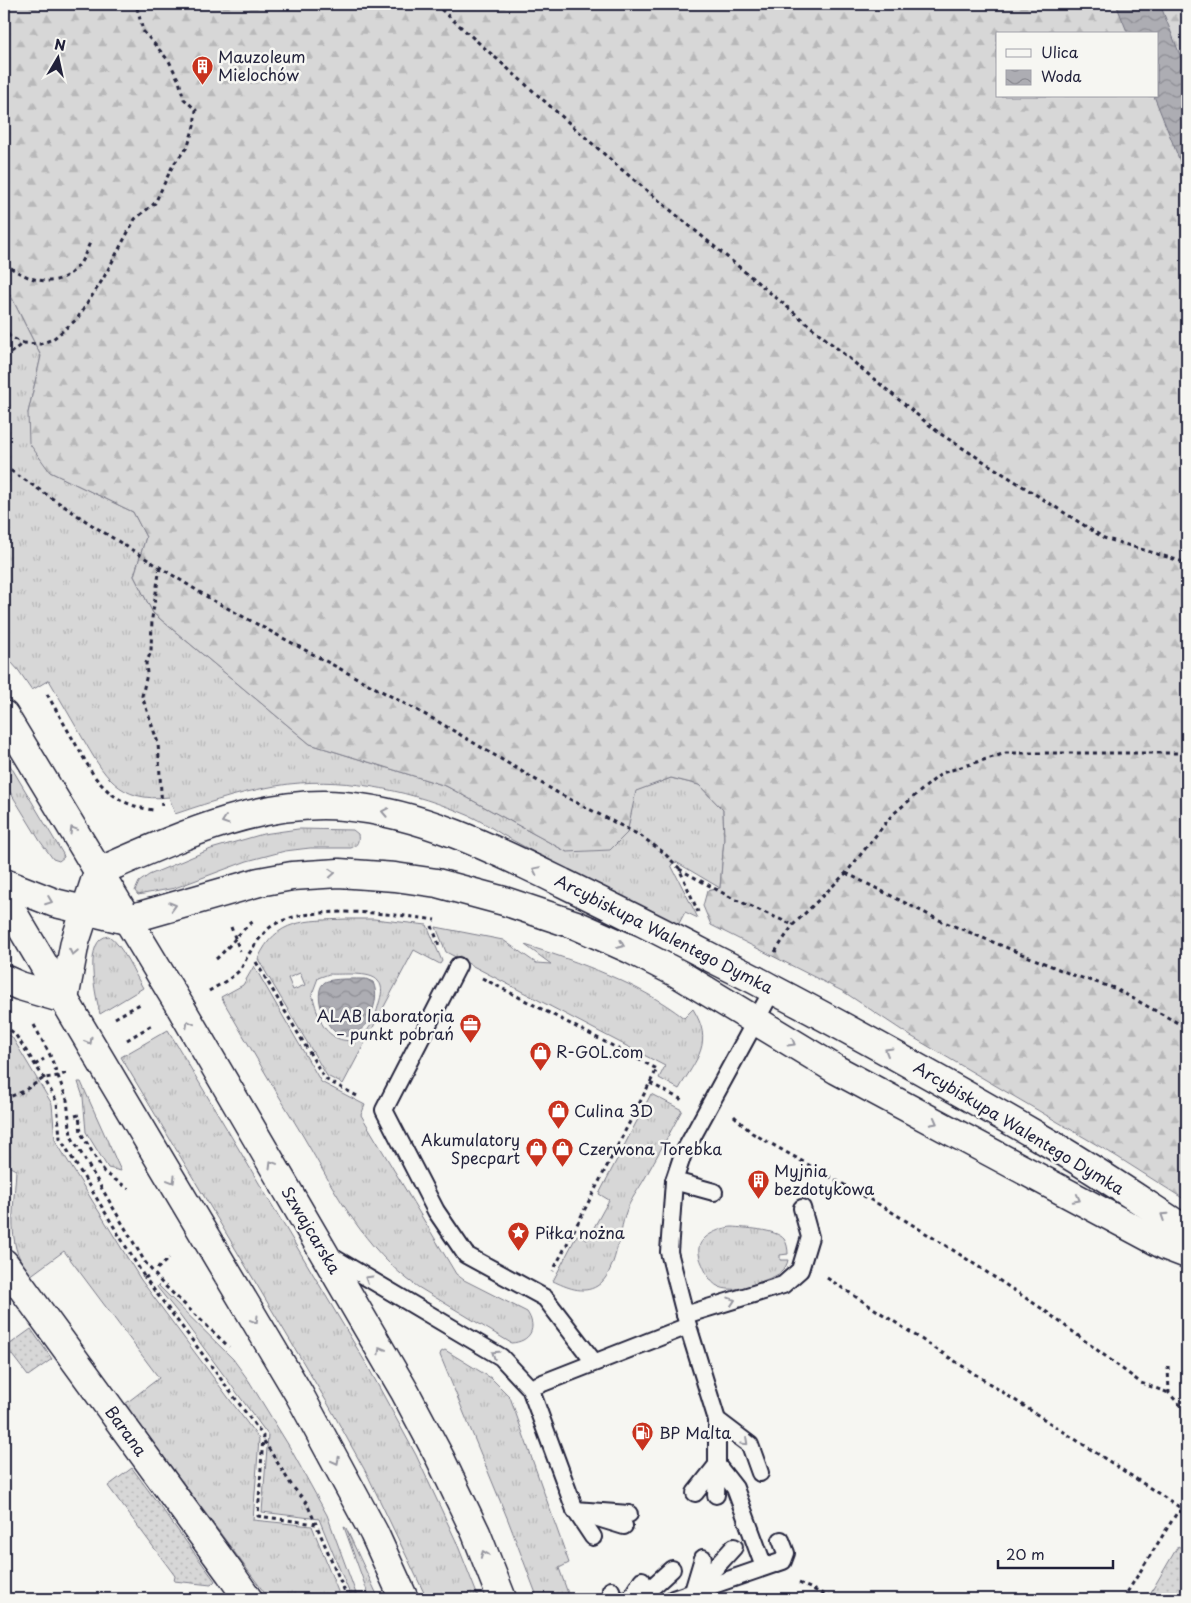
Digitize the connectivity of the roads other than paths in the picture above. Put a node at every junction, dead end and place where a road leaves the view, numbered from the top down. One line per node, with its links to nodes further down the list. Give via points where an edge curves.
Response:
1 (4, 715): 2 (street, one-way to 1)
2 (98, 872): 5 (street); 6 (street, Szwajcarska); 9 (street, Arcybiskupa Walentego Dymka, one-way to 2, via 510,857 428,824 389,813 343,806 268,810 205,828)
3 (4, 883): 5 (street, Arcybiskupa Walentego Dymka, one-way to 5, via 55,903)
4 (4, 898): 10 (street)
5 (86, 910): 6 (street, Arcybiskupa Walentego Dymka); 10 (street, one-way to 10, via 75,942)
6 (126, 920): 11 (street, Arcybiskupa Walentego Dymka, one-way to 11, via 259,882 292,876 339,873 437,883 576,925 670,969); 16 (street, Szwajcarska, one-way to 6)
7 (458, 966): 20 (lane, via 384,1110 436,1211 466,1255 545,1298)
8 (4, 979): 10 (street)
9 (773, 989): 11 (lane); 15 (street, Arcybiskupa Walentego Dymka, one-way to 9, via 1047,1142)
10 (64, 999): 38 (street, one-way to 38, via 299,1394 374,1533)
11 (756, 1020): 12 (lane, via 699,1122); 17 (street, Arcybiskupa Walentego Dymka, one-way to 17, via 837,1070 1166,1246)
12 (674, 1181): 13 (lane); 19 (lane, via 669,1252)
13 (714, 1192)
14 (802, 1208): 19 (lane, one-way to 14, via 783,1284 800,1270 810,1237)
15 (1187, 1233)
16 (325, 1253): 21 (lane, one-way to 16, via 500,1357); 39 (street, Szwajcarska, one-way to 16, via 476,1533 440,1458)
17 (1187, 1254)
18 (4, 1263): 37 (street, Barana)
19 (686, 1321): 20 (lane); 22 (lane)
20 (594, 1362): 21 (lane)
21 (530, 1388): 27 (lane)
22 (717, 1420): 23 (lane); 24 (lane, one-way to 24, via 750,1445)
23 (717, 1465): 25 (lane); 26 (lane); 33 (lane, via 735,1488)
24 (760, 1473)
25 (695, 1493)
26 (716, 1495)
27 (575, 1510): 28 (lane); 29 (lane)
28 (626, 1520)
29 (593, 1537)
30 (781, 1540): 33 (lane, via 786,1553 783,1561)
31 (734, 1547): 36 (lane)
32 (703, 1558): 36 (lane)
33 (764, 1567): 36 (lane)
34 (672, 1569): 41 (lane)
35 (642, 1580): 40 (lane)
36 (692, 1593): 42 (lane)
37 (248, 1599)
38 (404, 1599)
39 (502, 1599)
40 (630, 1599)
41 (639, 1599)
42 (673, 1599)

